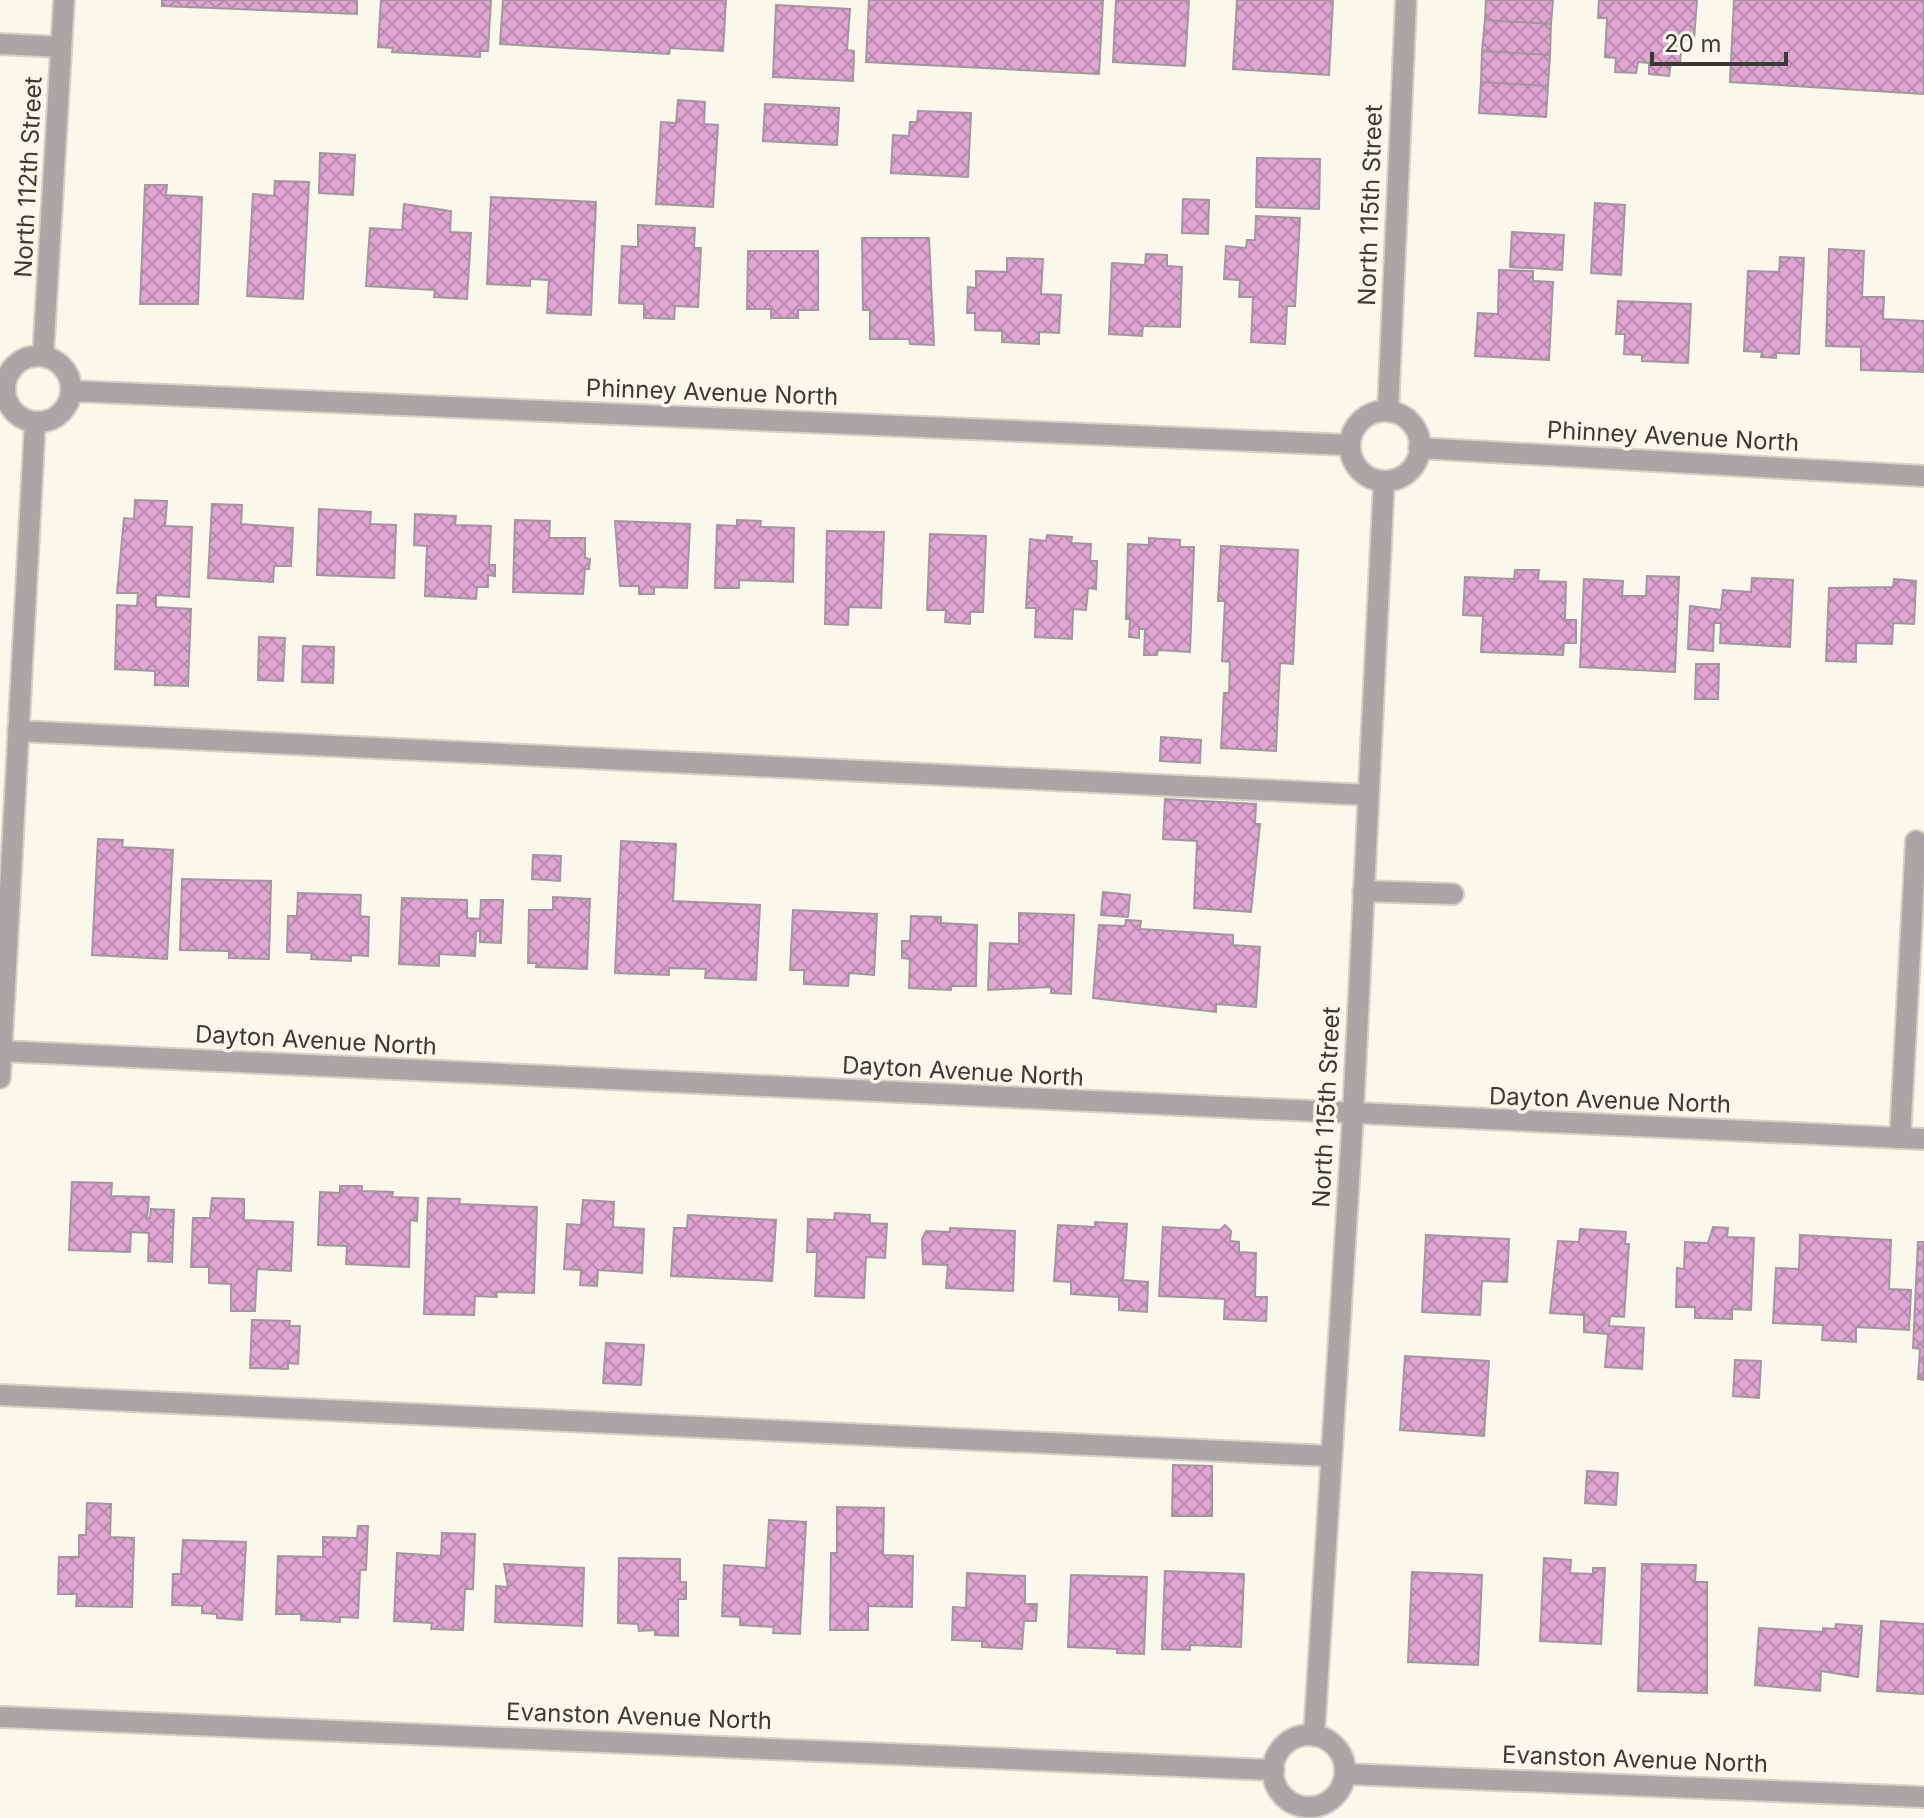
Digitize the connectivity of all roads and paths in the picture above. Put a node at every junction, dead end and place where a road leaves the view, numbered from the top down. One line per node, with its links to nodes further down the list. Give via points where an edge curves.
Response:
1 (64, 0): 4 (street, North 112th Street)
2 (1406, 0): 8 (street, North 115th Street)
3 (0, 44): 4 (street)
4 (61, 47): 5 (street, North 112th Street)
5 (43, 356): 6 (street, via 18,362); 7 (street, via 65,370)
6 (2, 386): 9 (street, via 13,411)
7 (72, 391): 9 (street, via 63,411); 10 (street, Phinney Avenue North)
8 (1388, 411): 10 (street, via 1360,421); 11 (street, via 1411,423)
9 (35, 422): 14 (street)
10 (1350, 445): 13 (street, via 1362,473)
11 (1419, 448): 12 (street, Phinney Avenue North); 13 (street, via 1405,474)
12 (1924, 476)
13 (1384, 481): 15 (street, North 115th Street)
14 (18, 731): 15 (street); 19 (street)
15 (1368, 795): 17 (street, North 115th Street)
16 (1916, 841): 22 (street)
17 (1363, 891): 18 (street); 21 (street, North 115th Street)
18 (1453, 894)
19 (1, 1051): 20 (street); 21 (street, Dayton Avenue North)
20 (0, 1078)
21 (1353, 1115): 22 (street, Dayton Avenue North); 25 (street, North 115th Street)
22 (1900, 1138): 23 (street, Dayton Avenue North)
23 (1924, 1139)
24 (0, 1395): 25 (street)
25 (1330, 1456): 27 (street, North 115th Street)
26 (1, 1715): 28 (street, Evanston Avenue North)
27 (1314, 1736): 28 (street, via 1286,1744); 29 (street, via 1339,1751)
28 (1274, 1770): 31 (street, via 1284,1797)
29 (1345, 1774): 30 (street, Evanston Avenue North); 31 (street, via 1336,1795)
30 (1924, 1797)
31 (1308, 1813)

